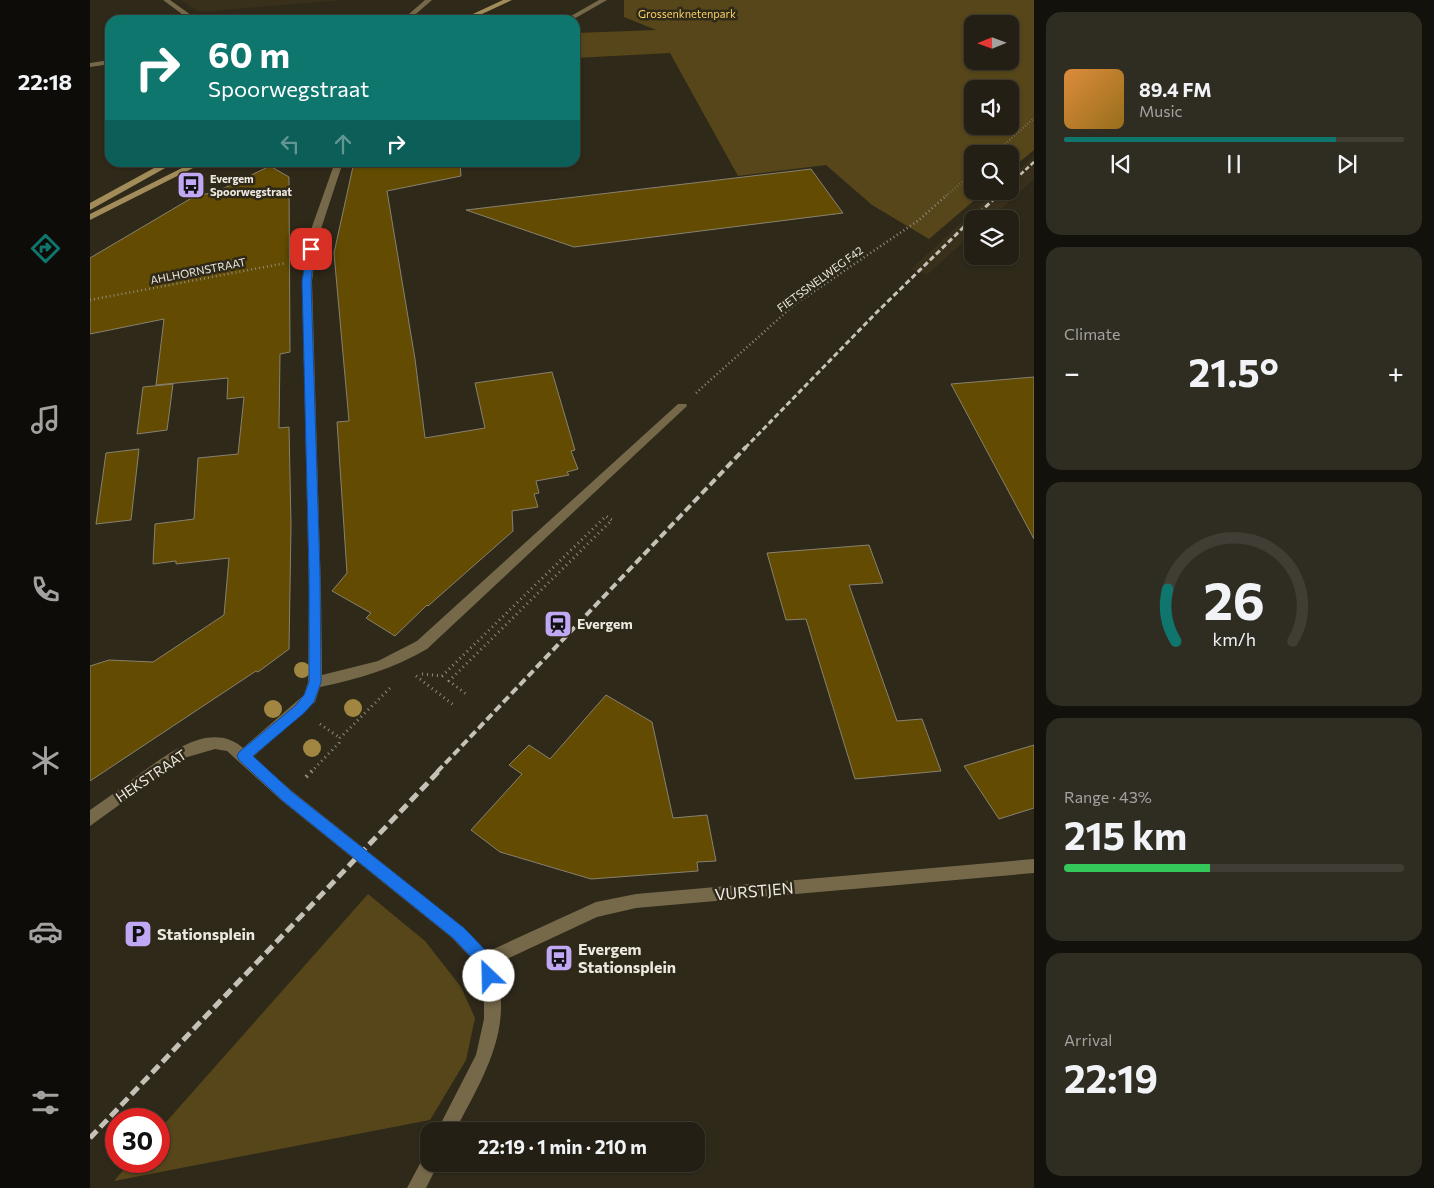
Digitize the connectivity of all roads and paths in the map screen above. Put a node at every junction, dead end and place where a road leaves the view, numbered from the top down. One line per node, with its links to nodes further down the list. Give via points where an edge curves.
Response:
1 (166, 0): 5 (street)
2 (429, 0): 6 (street)
3 (511, 0): 7 (main road); 8 (main road)
4 (604, 0): 9 (street)
5 (187, 15)
6 (411, 15)
7 (475, 15)
8 (489, 15)
9 (576, 15)
10 (105, 63): 11 (street)
11 (90, 65)
12 (1034, 118): 13 (path)
13 (1004, 145)
14 (163, 167): 18 (main road)
15 (191, 167): 19 (main road)
16 (337, 167): 20 (street, via 313,238)
17 (964, 180): 22 (path, FIETSSNELWEG F42, via 919,220 794,306)
18 (90, 207)
19 (90, 217)
20 (309, 261): 21 (path, AHLHORNSTRAAT); 25 (street)
21 (90, 300)
22 (682, 406): 25 (street, via 422,645 375,670)
23 (414, 673): 27 (path, via 442,676 606,516 612,520 449,681)
24 (418, 680): 28 (path)
25 (315, 682): 29 (street, via 310,698)
26 (398, 683): 30 (path, via 340,738 339,743)
27 (466, 694)
28 (455, 706)
29 (244, 756): 30 (street); 31 (street, HEKSTRAAT, via 230,746 214,743 179,754)
30 (288, 796): 33 (street, via 458,933)
31 (90, 819)
32 (1034, 866): 33 (street, VURSTJEN, via 636,901 596,910)
33 (485, 960): 34 (street, via 492,992 492,1019 484,1056)
34 (451, 1122)
35 (425, 1172): 36 (street)
36 (416, 1188)

